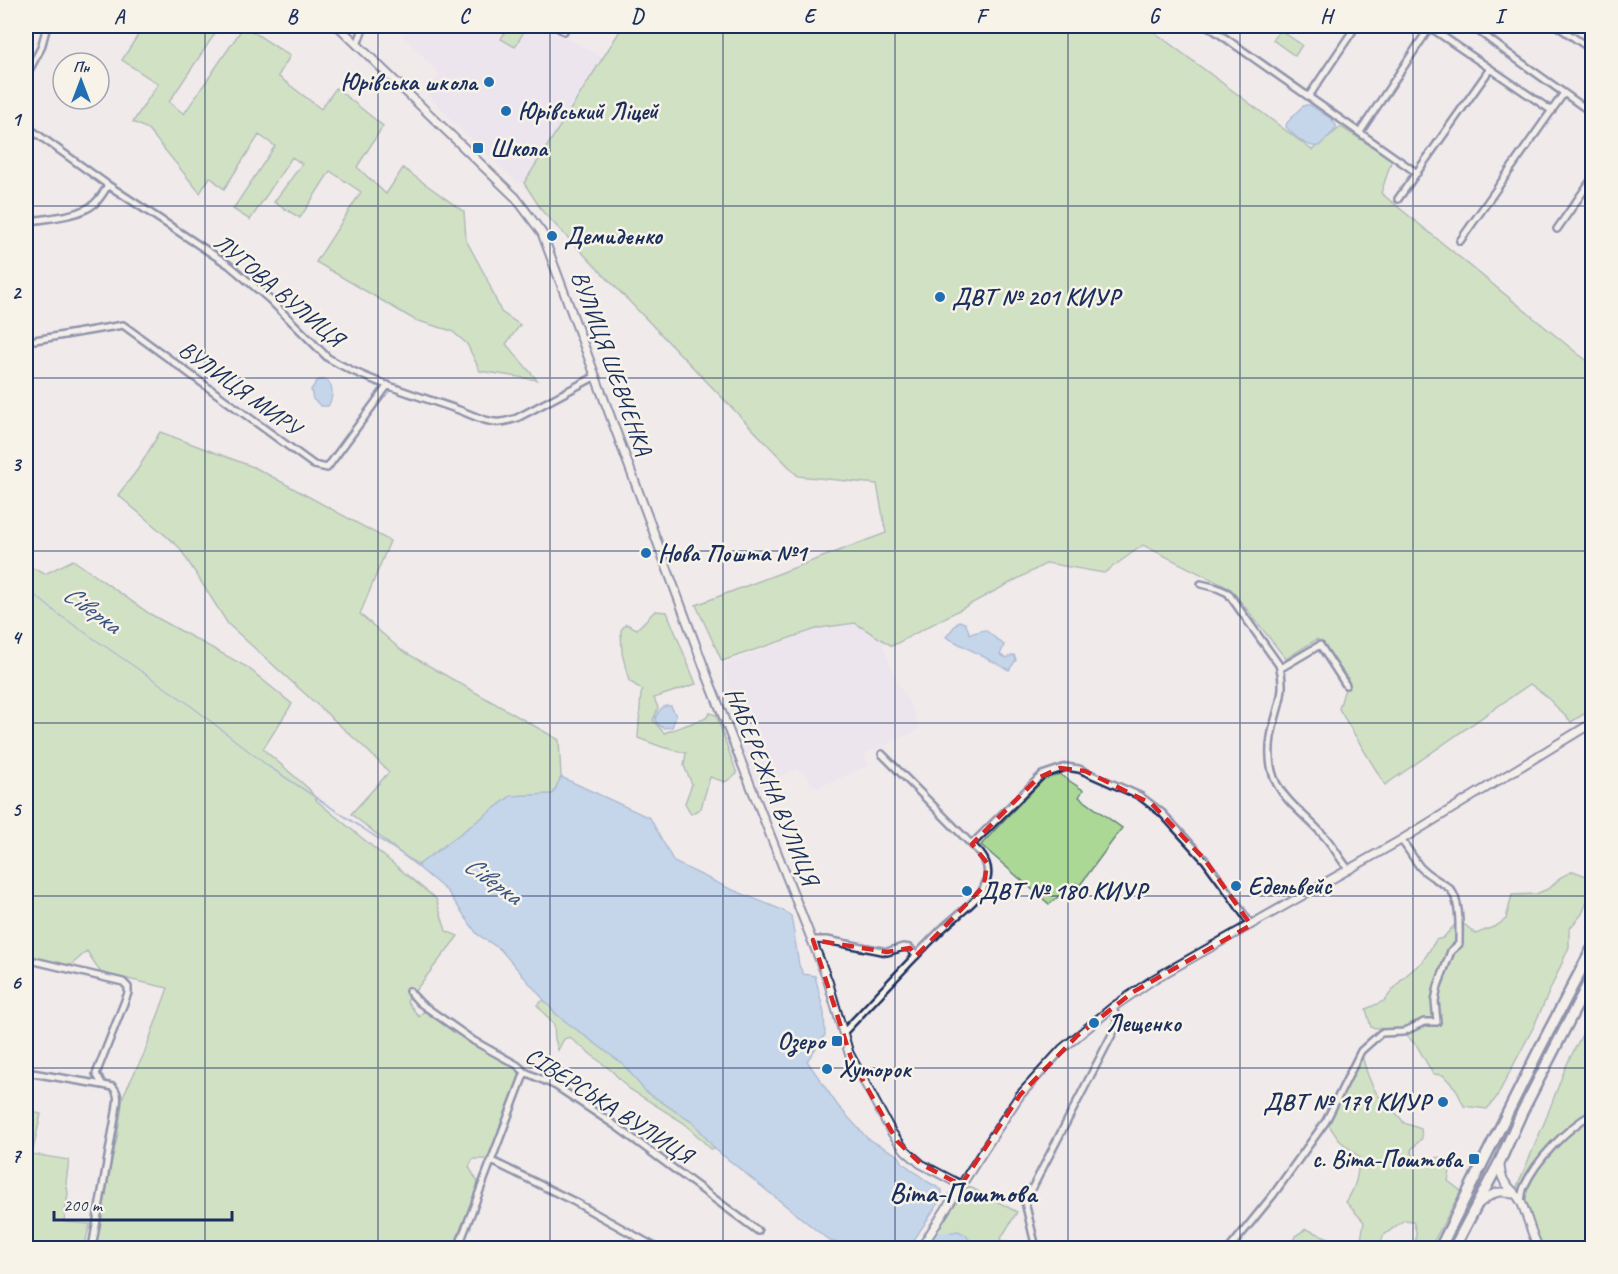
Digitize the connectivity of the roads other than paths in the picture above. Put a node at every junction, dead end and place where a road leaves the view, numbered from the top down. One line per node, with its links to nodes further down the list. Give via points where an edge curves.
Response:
1 (47, 26): 14 (street)
2 (338, 26): 11 (street, ВУЛИЦЯ ШЕВЧЕНКА)
3 (364, 26): 11 (street)
4 (555, 26): 10 (street)
5 (1210, 26): 16 (street)
6 (1356, 26): 16 (street)
7 (1429, 26): 13 (street); 20 (street)
8 (1472, 26): 15 (street)
9 (1557, 26): 12 (street)
10 (564, 31)
11 (357, 45): 29 (street, ВУЛИЦЯ ШЕВЧЕНКА, via 516,198 542,233)
12 (1593, 50)
13 (1490, 69): 17 (street); 21 (street)
14 (26, 76)
15 (1564, 93): 17 (street); 18 (street)
16 (1309, 96): 20 (street)
17 (1552, 111): 27 (street)
18 (1593, 113)
19 (26, 126): 23 (street, ЛУГОВА ВУЛИЦЯ)
20 (1360, 132): 21 (street)
21 (1417, 173): 24 (street)
22 (1593, 179): 26 (street)
23 (108, 185): 25 (street, via 94,204 84,210); 30 (street, ЛУГОВА ВУЛИЦЯ, via 229,265 327,358)
24 (1398, 199)
25 (26, 222)
26 (1557, 229)
27 (1460, 242)
28 (35, 340): 30 (street, ВУЛИЦЯ МИРУ, via 123,325 314,465 327,468)
29 (596, 376): 30 (street, ЛУГОВА ВУЛИЦЯ, via 506,422 485,420); 32 (street, ВУЛИЦЯ ШЕВЧЕНКА)
30 (388, 385)
31 (1202, 584): 33 (street, via 1228,593)
32 (696, 646): 41 (street, НАБЕРЕЖНА ВУЛИЦЯ)
33 (1281, 668): 34 (street, via 1320,645); 39 (street, via 1281,701 1270,742 1274,780 1295,808 1334,846)
34 (1346, 685)
35 (1593, 723): 37 (street)
36 (882, 754): 38 (street)
37 (1401, 840): 39 (street); 65 (street, via 1421,868 1452,891 1460,920 1459,944 1451,951 1438,986 1437,1022 1424,1022 1403,1032 1381,1033 1361,1051 1326,1121)
38 (972, 844): 40 (street, via 1042,775 1066,767 1079,769 1140,796 1162,813 1205,860); 43 (street, via 987,863 984,886)
39 (1349, 870): 40 (street)
40 (1251, 925): 47 (street)
41 (813, 940): 43 (street, via 886,952 910,948); 48 (street, НАБЕРЕЖНА ВУЛИЦЯ)
42 (1593, 949): 66 (highway)
43 (916, 956): 48 (street)
44 (26, 959): 51 (street, via 123,982 128,987 96,1074)
45 (1593, 976): 54 (highway)
46 (409, 991): 50 (street, СІВЕРСЬКА ВУЛИЦЯ, via 474,1041)
47 (1113, 1006): 55 (street, via 1062,1049 1033,1080); 64 (street, via 1118,1023 1025,1202)
48 (843, 1033): 55 (street, НАБЕРЕЖНА ВУЛИЦЯ, via 852,1060 897,1141 921,1164)
49 (26, 1072): 51 (street)
50 (525, 1072): 53 (street); 59 (street, СІВЕРСЬКА ВУЛИЦЯ, via 556,1086 616,1126)
51 (103, 1085): 60 (street, via 113,1087 118,1095)
52 (1593, 1114): 57 (street, via 1578,1122 1545,1154 1523,1188)
53 (492, 1161): 61 (street); 62 (street)
54 (1500, 1161): 56 (street, via 1500,1174); 58 (highway)
55 (961, 1185): 63 (street)
56 (1515, 1195): 57 (street); 58 (street, via 1495,1192)
57 (1521, 1201): 68 (street)
58 (1474, 1210): 67 (highway)
59 (758, 1231)
60 (92, 1248)
61 (458, 1248)
62 (657, 1248)
63 (921, 1248)
64 (1036, 1248)
65 (1230, 1248)
66 (1440, 1248)
67 (1454, 1248)
68 (1539, 1248)

